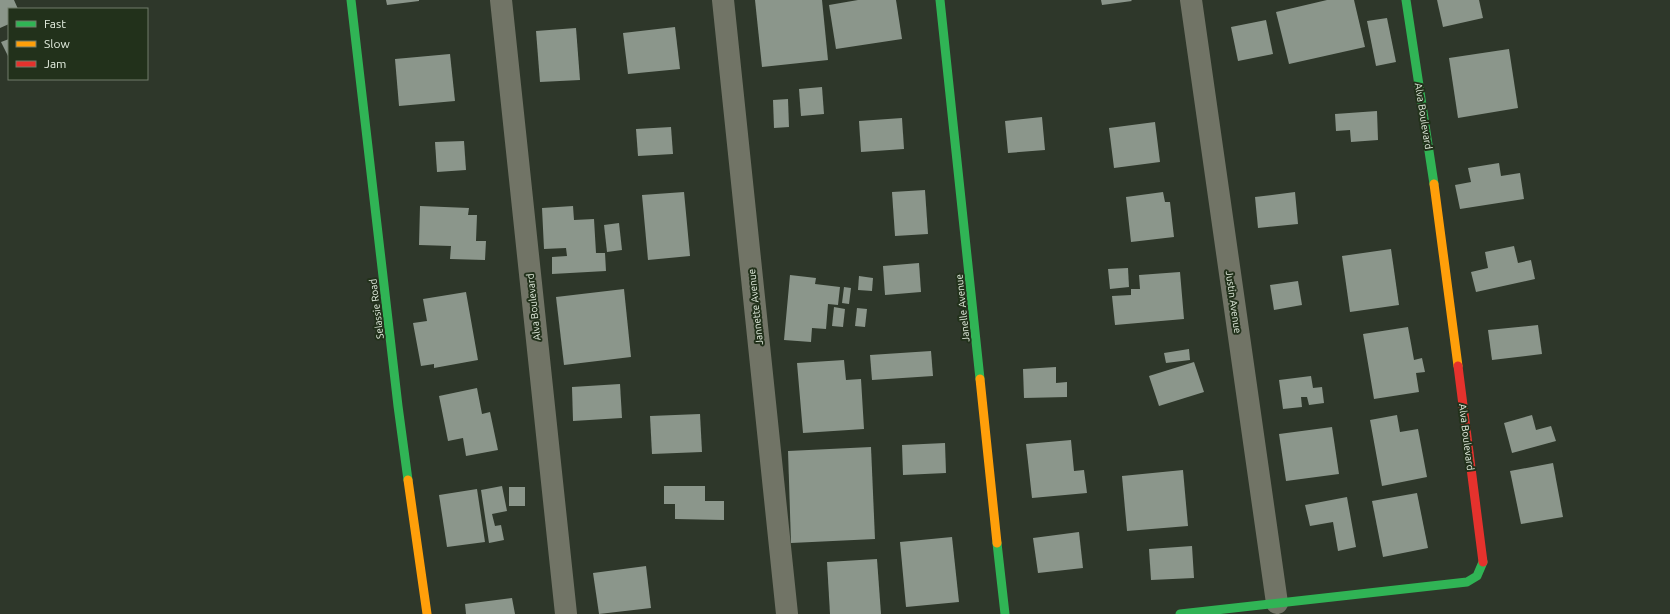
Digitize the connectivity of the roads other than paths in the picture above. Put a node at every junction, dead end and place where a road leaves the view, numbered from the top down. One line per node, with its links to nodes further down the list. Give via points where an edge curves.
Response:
1 (351, 0): 8 (street, Selassie Road, via 398,406)
2 (501, 0): 9 (street, Alva Boulevard)
3 (723, 0): 10 (street, Jannette Avenue)
4 (940, 0): 11 (street, Janelle Avenue)
5 (1191, 0): 7 (street, Justin Avenue)
6 (1406, 0): 7 (street, Alva Boulevard, via 1438,207 1483,562 1476,576 1467,582)
7 (1277, 603): 12 (street, Alva Boulevard)
8 (427, 614)
9 (566, 614)
10 (787, 614)
11 (1005, 614)
12 (1180, 614)

